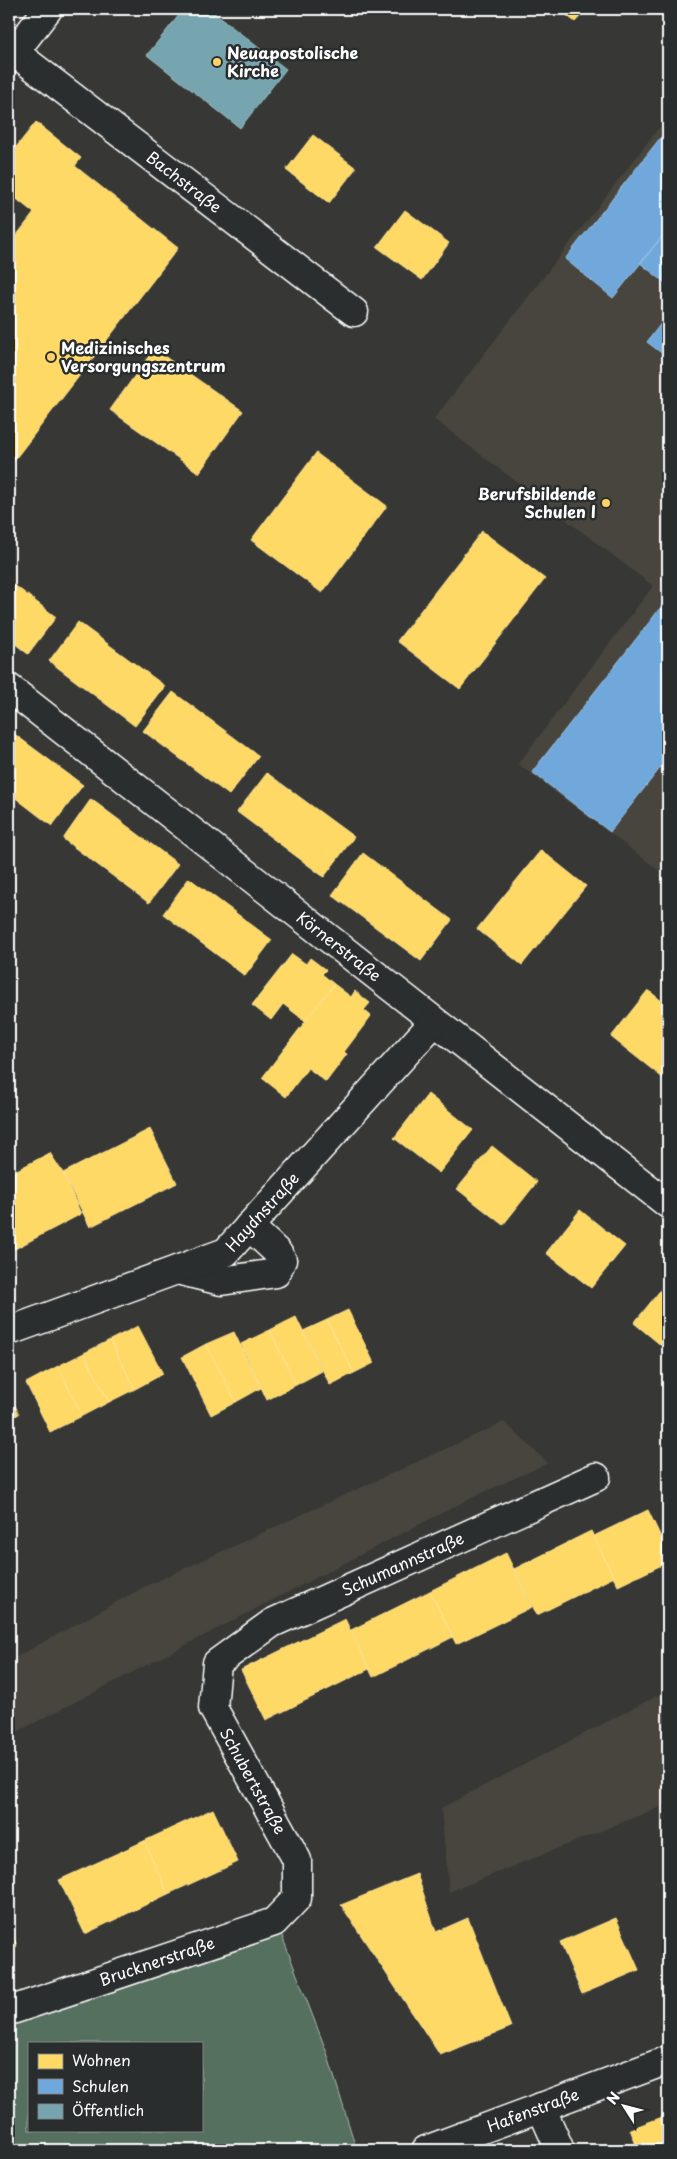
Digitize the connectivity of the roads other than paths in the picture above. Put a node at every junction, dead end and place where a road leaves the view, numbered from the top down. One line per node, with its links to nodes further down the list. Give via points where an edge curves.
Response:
1 (48, 9): 2 (street)
2 (12, 55): 3 (street, Bachstraße)
3 (354, 312)
4 (9, 688): 5 (street, Körnerstraße)
5 (434, 1022): 6 (street, Körnerstraße); 7 (street, Haydnstraße)
6 (668, 1204)
7 (249, 1226): 8 (street, Haydnstraße, via 226,1252); 8 (street, via 282,1260 276,1273 221,1281)
8 (177, 1270): 9 (street, Haydnstraße)
9 (9, 1331)
10 (596, 1477): 11 (street, Schumannstraße, via 272,1623)
11 (217, 1663): 12 (street, Schubertstraße, via 213,1708 297,1860)
12 (297, 1898): 13 (street, Brucknerstraße, via 274,1922)
13 (9, 2011)
14 (668, 2060): 15 (street, Hafenstraße)
15 (540, 2106): 16 (street, Hafenstraße); 17 (street)
16 (426, 2150)
17 (560, 2150)

